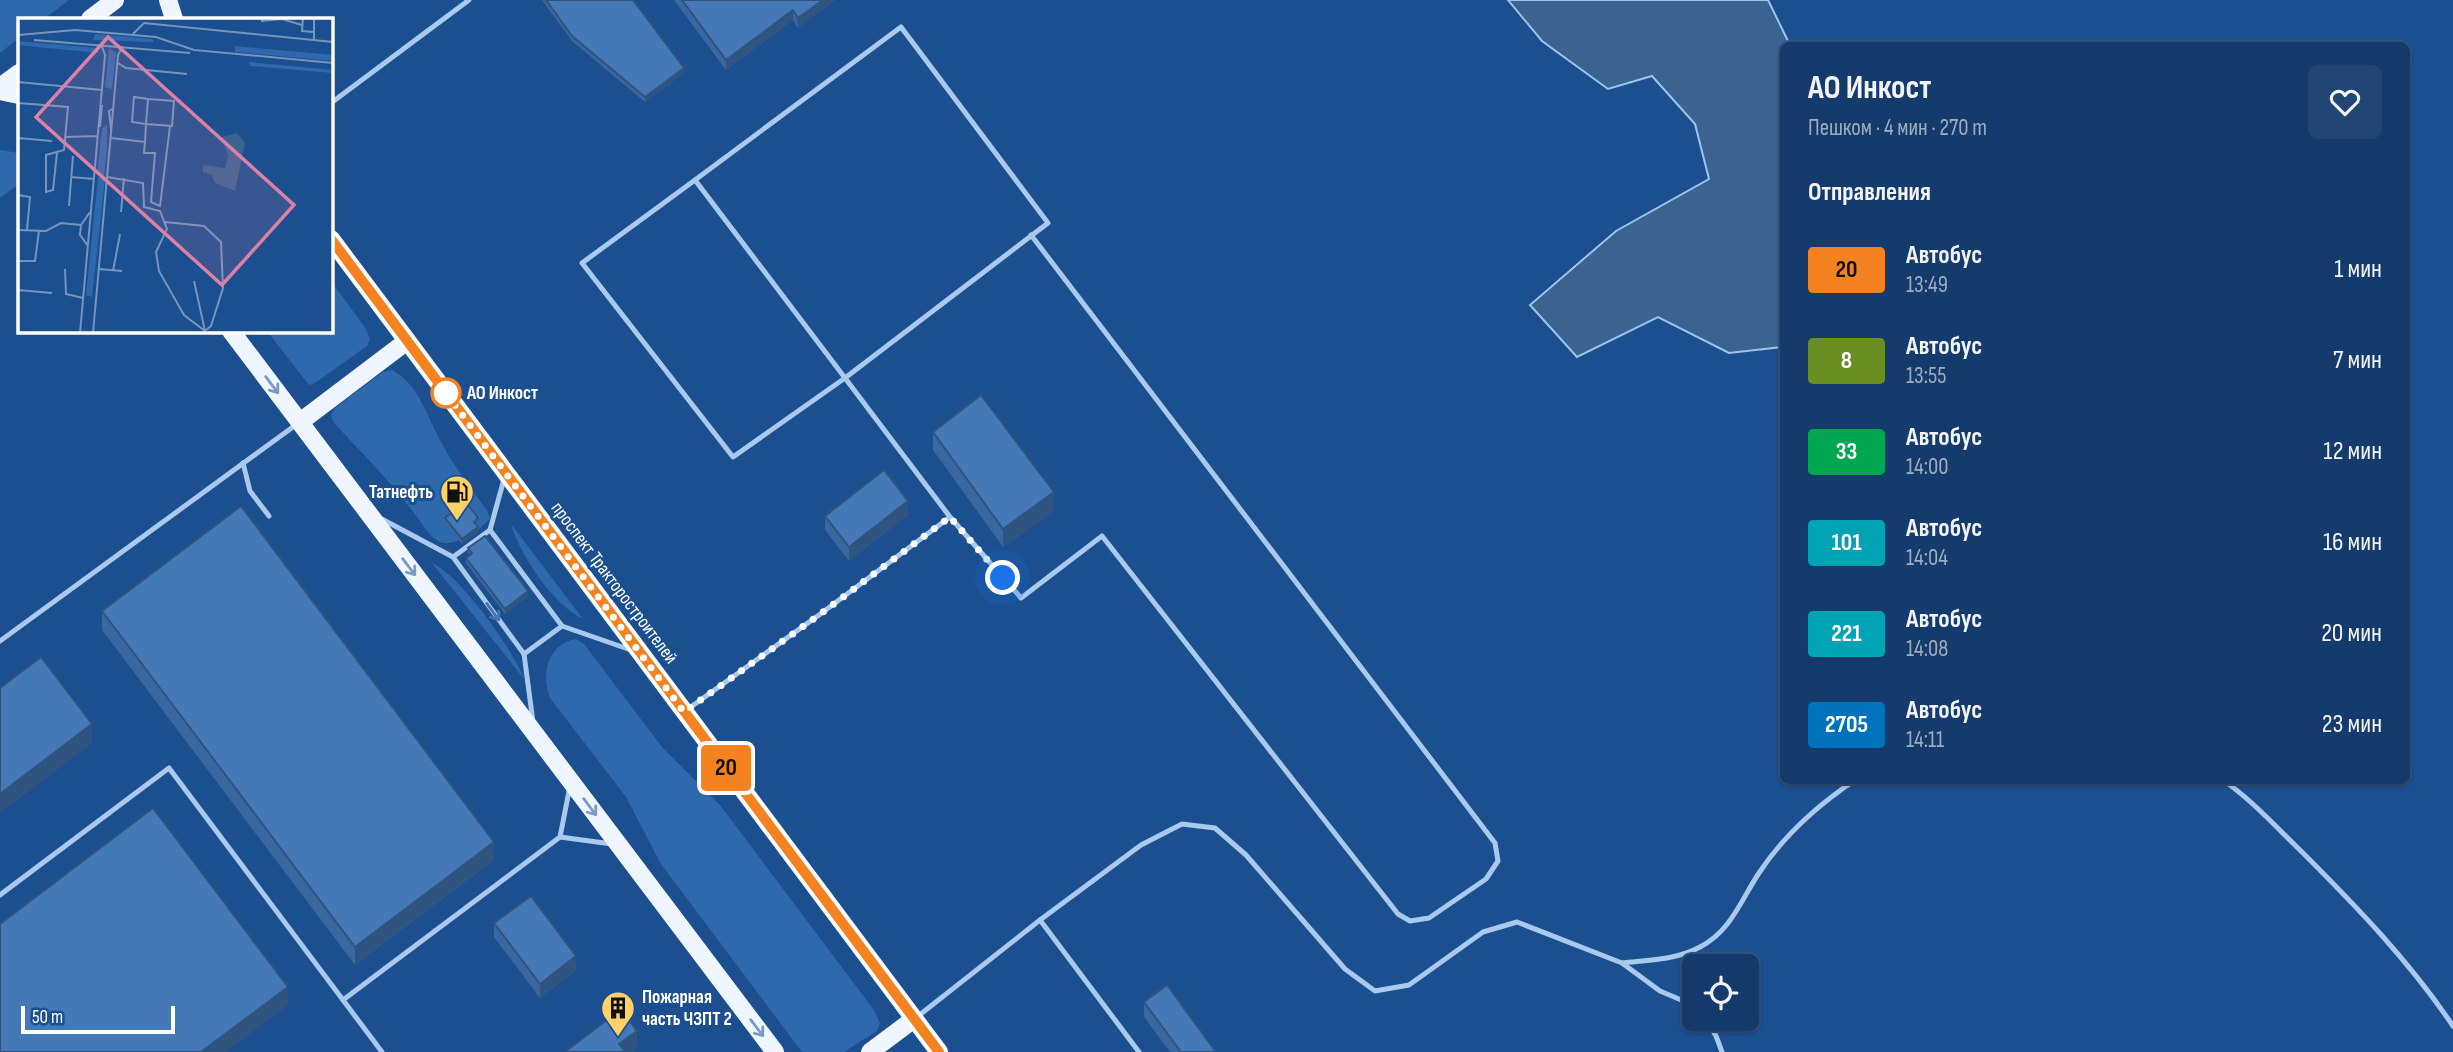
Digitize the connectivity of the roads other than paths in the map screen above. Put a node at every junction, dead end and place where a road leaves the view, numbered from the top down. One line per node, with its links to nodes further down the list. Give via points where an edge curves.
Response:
1 (116, 0): 4 (main road)
2 (168, 0): 5 (main road)
3 (469, 0): 9 (lane)
4 (91, 18)
5 (174, 18)
6 (18, 74): 7 (main road)
7 (0, 89): 8 (main road)
8 (18, 95)
9 (333, 102)
10 (695, 180): 11 (lane, via 901,27 1048,223); 15 (lane); 15 (lane, via 582,263 733,457)
11 (1031, 235): 15 (lane); 21 (lane, via 1495,843 1498,861 1486,879 1429,918 1410,921 1398,914 1102,536 1021,598)
12 (332, 240): 14 (main road, проспект Тракторостроителей)
13 (232, 332): 16 (main road, one-way to 16)
14 (407, 341): 16 (main road); 18 (main road, проспект Тракторостроителей)
15 (845, 378): 21 (lane)
16 (300, 422): 17 (lane); 19 (main road)
17 (243, 463): 20 (lane, via 250,491); 25 (lane)
18 (506, 473): 22 (lane); 26 (main road, проспект Тракторостроителей)
19 (366, 510): 23 (lane); 29 (main road, one-way to 29)
20 (269, 516)
21 (950, 517): 28 (lane)
22 (491, 530): 23 (lane); 24 (lane)
23 (453, 557): 27 (lane, one-way to 27)
24 (562, 626): 26 (lane); 27 (lane)
25 (0, 641)
26 (641, 653): 28 (main road, проспект Тракторостроителей)
27 (524, 654): 29 (lane)
28 (684, 712): 40 (main road, проспект Тракторостроителей)
29 (535, 734): 30 (main road)
30 (571, 782): 33 (lane); 34 (main road, one-way to 34)
31 (1849, 784): 37 (lane, via 1788,836 1722,931 1700,947 1671,958)
32 (2229, 784): 41 (lane, via 2347,897)
33 (559, 837): 34 (lane); 38 (lane)
34 (619, 845): 44 (main road, one-way to 44)
35 (0, 895): 38 (lane, via 169,768)
36 (1040, 920): 37 (lane, via 1141,845 1182,824 1215,828 1246,855 1345,969 1375,991 1409,985 1483,932 1517,922); 40 (lane); 47 (lane)
37 (1622, 963): 39 (lane, via 1660,991)
38 (344, 1000): 43 (lane)
39 (1682, 1000)
40 (914, 1019): 45 (main road); 46 (main road, проспект Тракторостроителей)
41 (2453, 1026)
42 (1713, 1031): 48 (lane)
43 (382, 1052)
44 (775, 1052)
45 (870, 1052)
46 (939, 1052)
47 (1139, 1052)
48 (1722, 1052)

